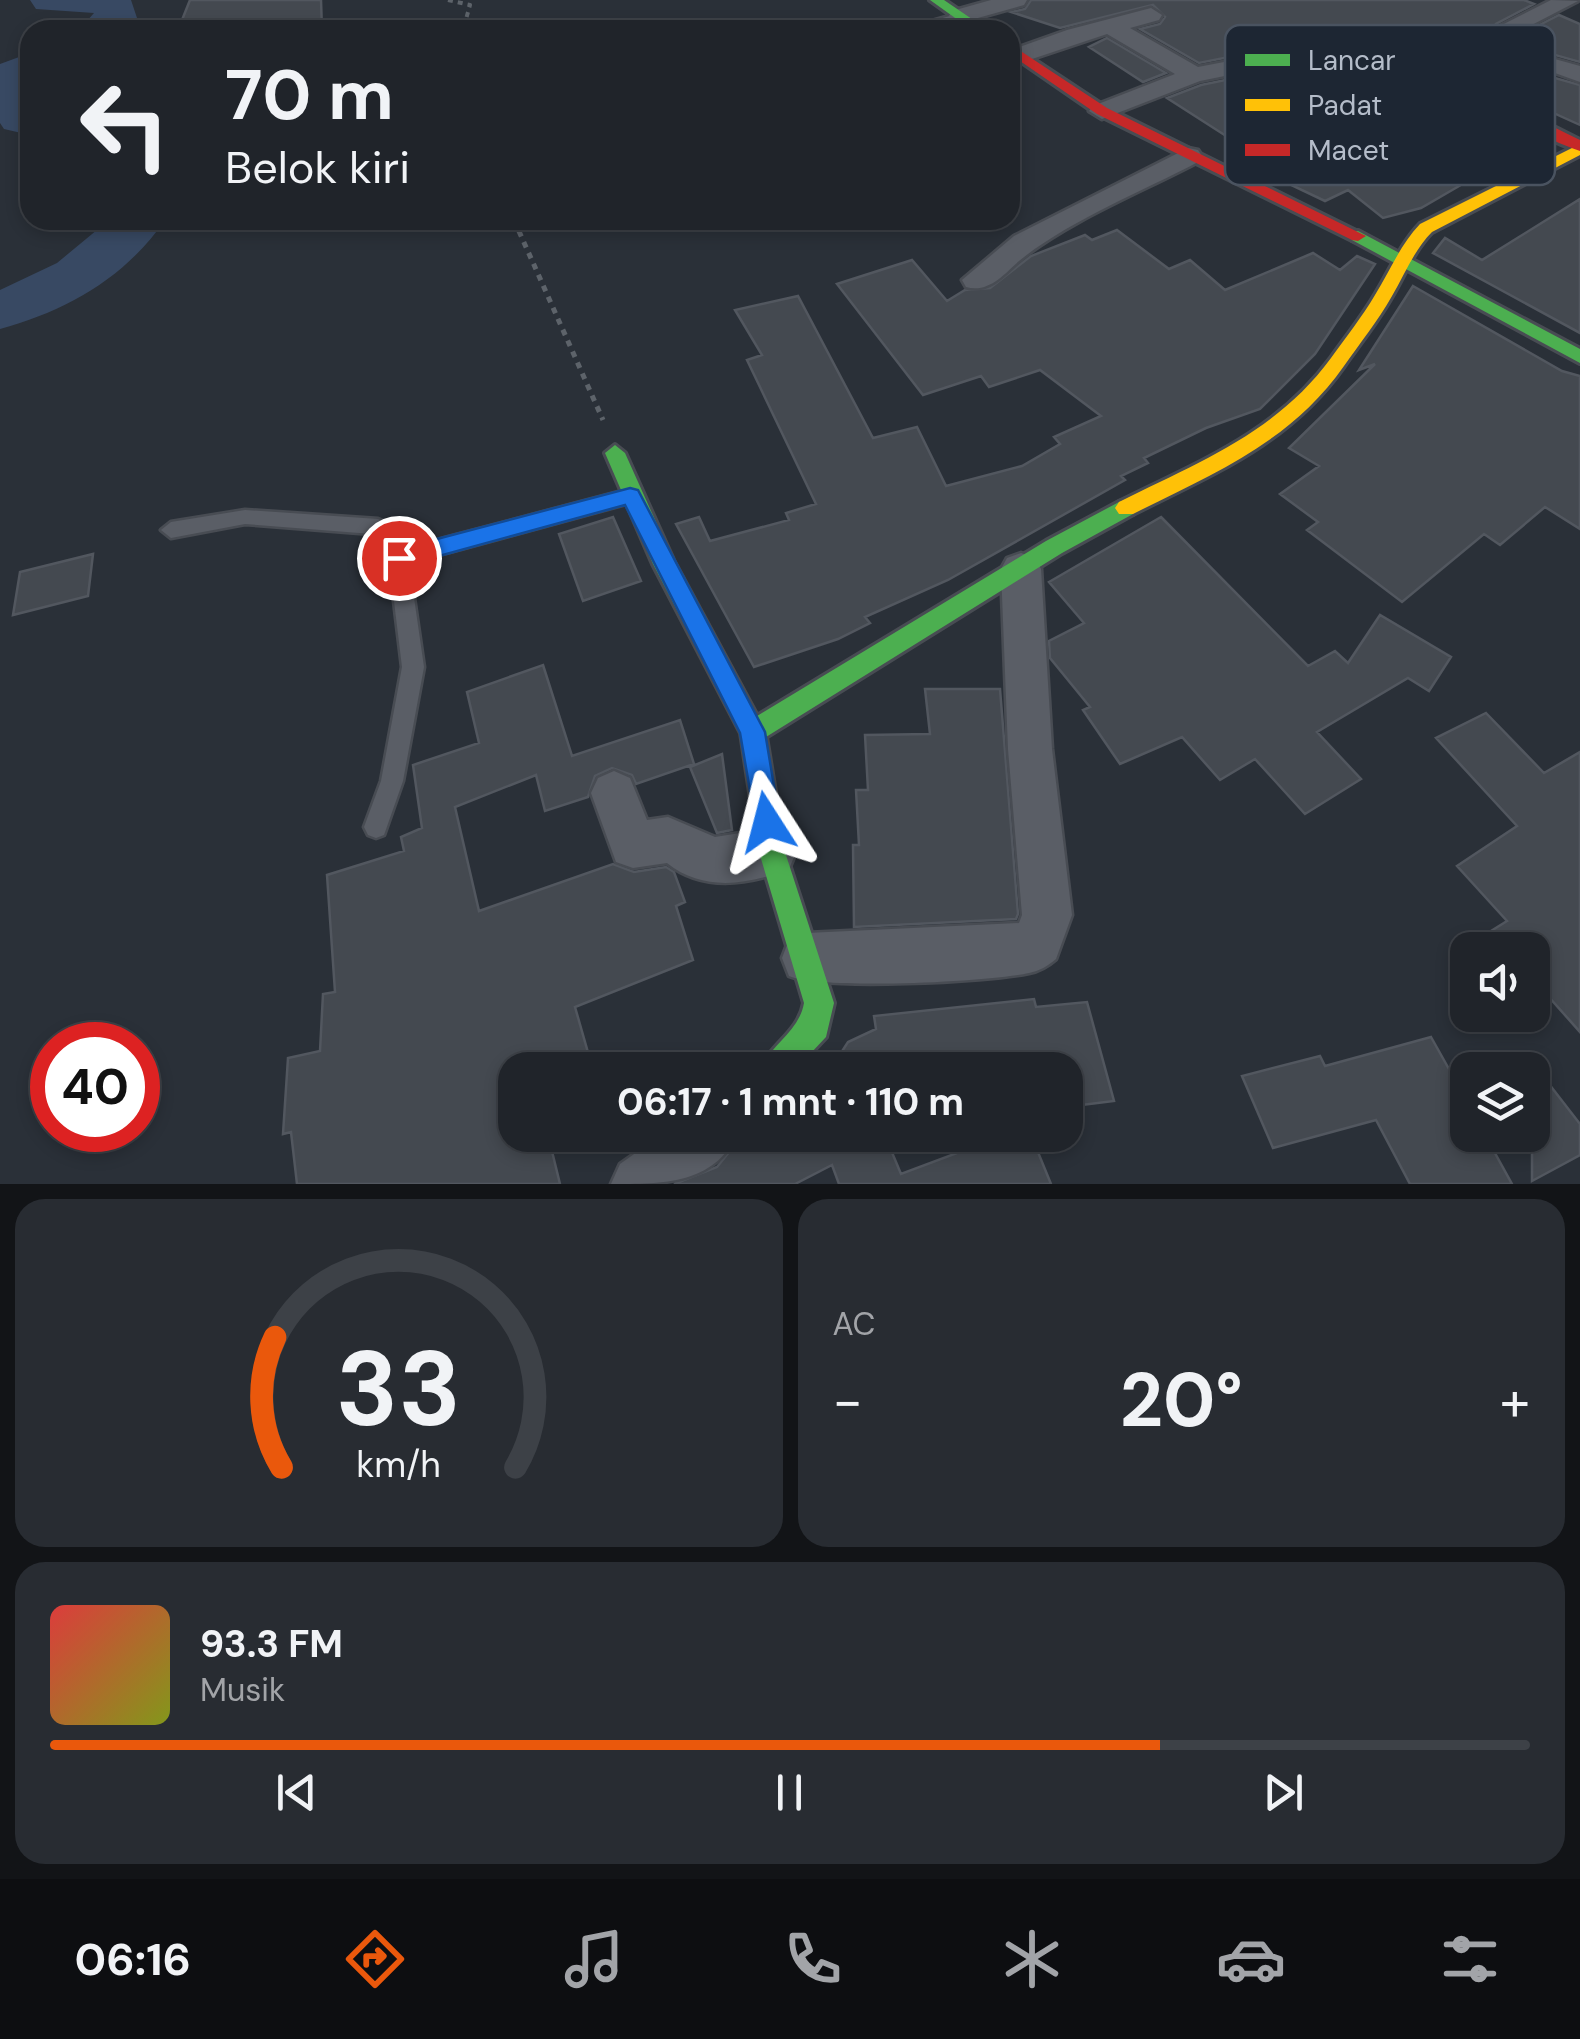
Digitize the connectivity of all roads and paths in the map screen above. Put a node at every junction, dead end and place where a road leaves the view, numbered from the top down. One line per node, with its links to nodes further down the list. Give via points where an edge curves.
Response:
1 (448, 0): 8 (path, via 470,6)
2 (936, 0): 7 (street)
3 (1016, 0): 7 (street)
4 (1567, 0): 5 (street); 11 (street)
5 (1580, 6)
6 (1151, 15): 12 (street)
7 (960, 16): 9 (lane); 10 (street)
8 (466, 20)
9 (945, 20)
10 (966, 20)
11 (1514, 25)
12 (1110, 26): 13 (street); 17 (street)
13 (1020, 51)
14 (1020, 55): 19 (street)
15 (1555, 65): 18 (street)
16 (1225, 69): 17 (street)
17 (1194, 75): 19 (street)
18 (1580, 75)
19 (1102, 111): 22 (street)
20 (1555, 136): 21 (street)
21 (1580, 148): 23 (street)
22 (1188, 156): 24 (street); 29 (street, via 1024,242)
23 (1555, 160)
24 (1225, 175)
25 (1244, 185): 28 (street)
26 (1505, 185): 28 (street, via 1451,212 1413,241)
27 (519, 230): 31 (path)
28 (1400, 265): 30 (street); 35 (street, via 1334,367 1260,441)
29 (978, 280)
30 (1580, 357)
31 (615, 454): 32 (street)
32 (630, 496): 34 (lane); 36 (street)
33 (171, 530): 34 (lane, via 245,516 378,526)
34 (399, 558): 38 (lane, via 413,667 392,781)
35 (1020, 568): 36 (street); 40 (street, via 1047,915 1038,941 1030,948)
36 (753, 732): 39 (street)
37 (614, 793): 39 (street, via 634,845 668,840 708,861)
38 (376, 827)
39 (772, 852): 40 (street)
40 (807, 958): 41 (street, via 819,1004 815,1026)
41 (791, 1052)
42 (685, 1152): 43 (street)
43 (640, 1184)

